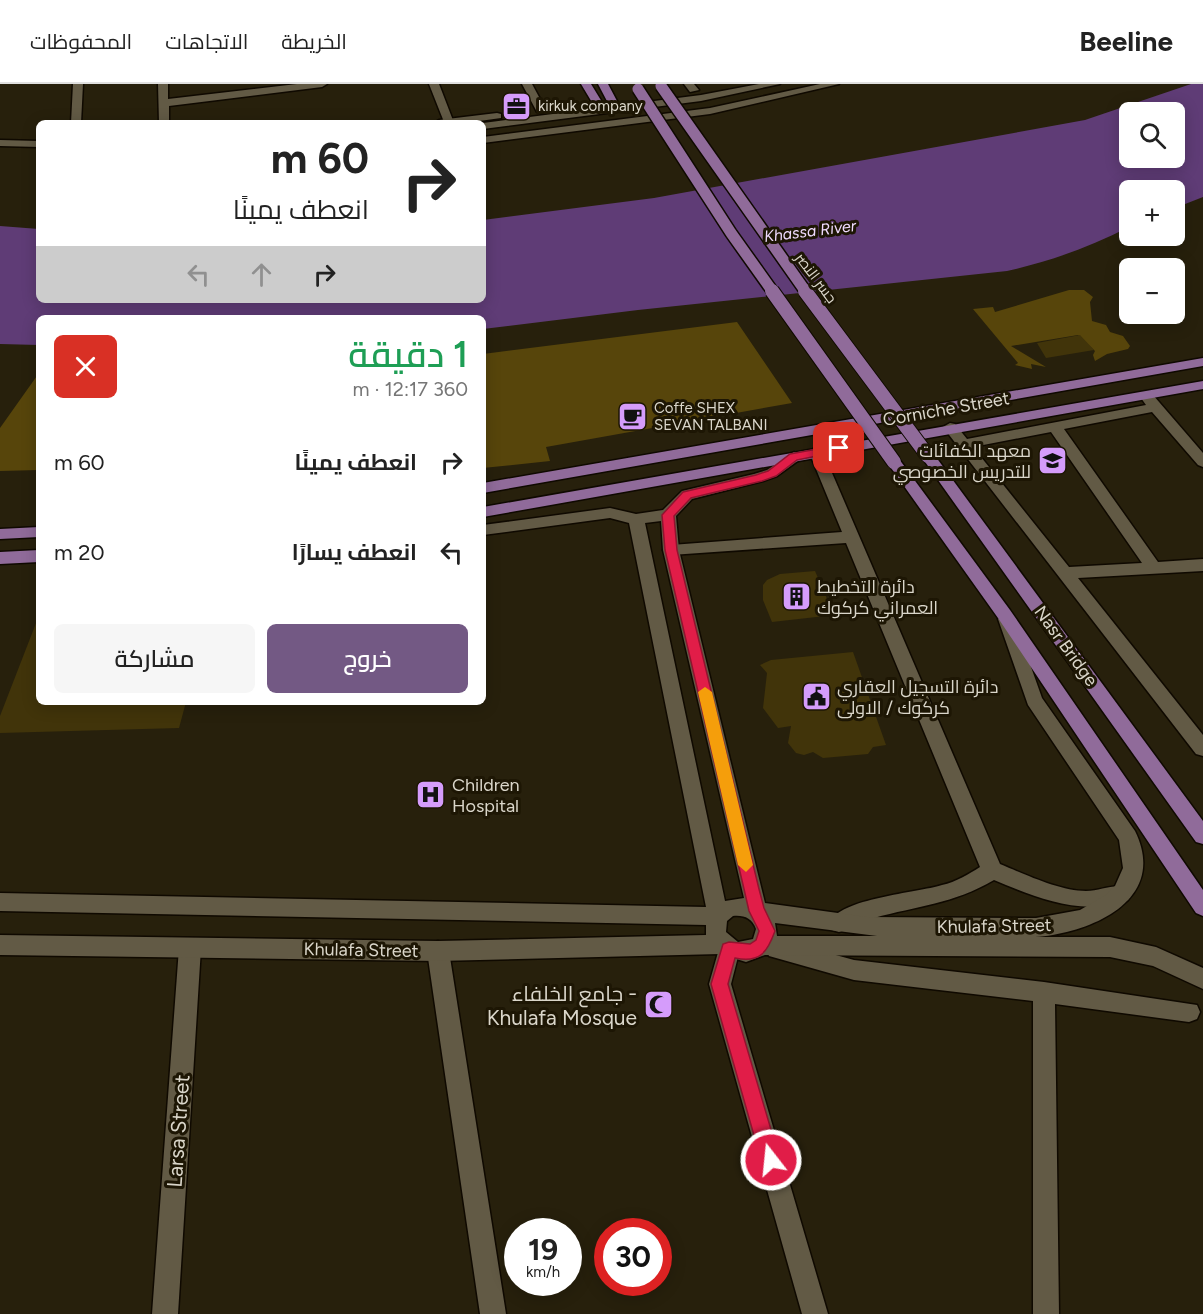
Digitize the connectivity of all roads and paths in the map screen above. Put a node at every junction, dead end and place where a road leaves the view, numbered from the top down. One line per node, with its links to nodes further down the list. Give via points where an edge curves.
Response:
1 (78, 84): 19 (street)
2 (164, 84): 16 (street)
3 (322, 84): 16 (street)
4 (434, 84): 21 (street)
5 (527, 84): 17 (street)
6 (586, 84): 15 (main road)
7 (603, 84): 14 (main road)
8 (731, 84): 13 (street)
9 (775, 84): 24 (street, via 701,98)
10 (834, 84): 27 (street, via 710,111)
11 (661, 85): 38 (main road, جسر النصر, bridge, via 761,231)
12 (636, 87): 55 (main road, bridge, via 731,233)
13 (692, 87): 14 (street)
14 (612, 100): 15 (street)
15 (597, 102): 17 (street)
16 (164, 103): 20 (street)
17 (541, 110): 18 (street)
18 (514, 113): 22 (street); 23 (street)
19 (76, 120)
20 (164, 120)
21 (443, 120)
22 (460, 120)
23 (486, 124)
24 (486, 125)
25 (0, 135): 26 (street)
26 (36, 135)
27 (486, 140)
28 (0, 143): 29 (street)
29 (36, 144)
30 (1203, 362): 41 (main road, Corniche Street)
31 (1203, 385): 32 (main road, Corniche Street)
32 (1145, 394): 33 (street); 34 (main road, Corniche Street)
33 (1156, 407): 35 (street); 40 (street)
34 (950, 427): 36 (street); 37 (main road, Corniche Street)
35 (1055, 427): 36 (street); 53 (street)
36 (963, 444): 54 (street)
37 (816, 452): 39 (main road, Corniche Street); 48 (street)
38 (928, 456): 57 (main road, Nasr Bridge)
39 (794, 457): 42 (main road, Corniche Street); 43 (street, via 772,473 687,495)
40 (1203, 462)
41 (486, 488)
42 (486, 511)
43 (668, 515): 44 (street); 49 (street)
44 (636, 519): 45 (street, via 610,513); 63 (street)
45 (486, 530)
46 (36, 532): 47 (main road)
47 (0, 534)
48 (852, 537): 49 (street); 58 (street)
49 (671, 550): 62 (street)
50 (36, 556): 51 (main road)
51 (1, 560)
52 (1203, 565): 53 (street)
53 (1153, 567): 54 (street)
54 (1063, 573): 56 (street)
55 (1004, 614): 59 (street, Khulafa Street, via 1034,700 1134,850 1134,875); 61 (main road)
56 (1203, 749)
57 (1203, 837)
58 (992, 870): 59 (street, via 1039,889 1085,900); 64 (street, via 951,892 860,911)
59 (1121, 894): 64 (street, Khulafa Street, via 1080,919 1049,926 881,927)
60 (0, 902): 63 (street)
61 (1203, 907)
62 (757, 911): 63 (street, via 735,906); 64 (street, Khulafa Street); 66 (street, via 767,931)
63 (718, 916): 67 (street, via 715,931)
64 (839, 923)
65 (0, 945): 68 (street, Khulafa Street)
66 (762, 945): 67 (street, via 747,953); 70 (street, Khulafa Street, via 1110,946 1156,957); 71 (street, via 854,970)
67 (726, 947): 69 (street, Khulafa Street); 75 (street, via 720,984)
68 (190, 948): 69 (street, Khulafa Street); 73 (street, Larsa Street)
69 (438, 951): 74 (street)
70 (1203, 979)
71 (1044, 992): 72 (street); 76 (street)
72 (1189, 1012)
73 (165, 1314)
74 (493, 1314)
75 (815, 1314)
76 (1046, 1314)

